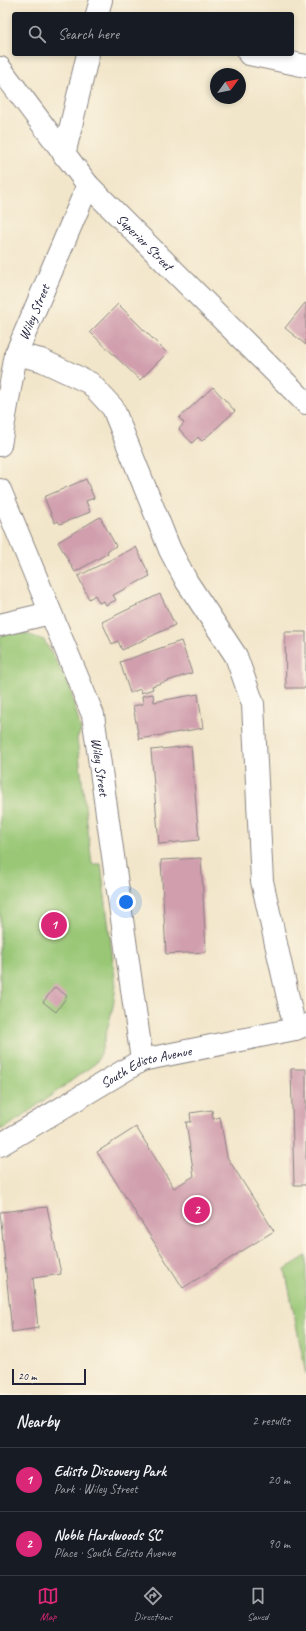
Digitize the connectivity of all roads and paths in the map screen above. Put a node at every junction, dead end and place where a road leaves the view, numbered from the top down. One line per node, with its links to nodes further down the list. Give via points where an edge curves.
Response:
1 (101, 0): 2 (street)
2 (98, 12)
3 (88, 56): 7 (street)
4 (258, 56): 5 (street)
5 (306, 66)
6 (0, 68): 7 (street, Superior Street)
7 (64, 155): 8 (street, Superior Street)
8 (88, 185): 9 (street, Wiley Street); 10 (street, Superior Street)
9 (16, 354): 11 (street, Wiley Street); 15 (street, via 41,360 90,382 113,408 170,550 187,582 236,656 253,704 262,881)
10 (306, 403)
11 (0, 445)
12 (0, 490): 13 (street, Wiley Street)
13 (50, 613): 14 (street); 16 (street, Wiley Street, via 93,715)
14 (0, 625)
15 (300, 1027): 16 (street, South Edisto Avenue)
16 (142, 1060): 17 (street, South Edisto Avenue)
17 (0, 1145)

